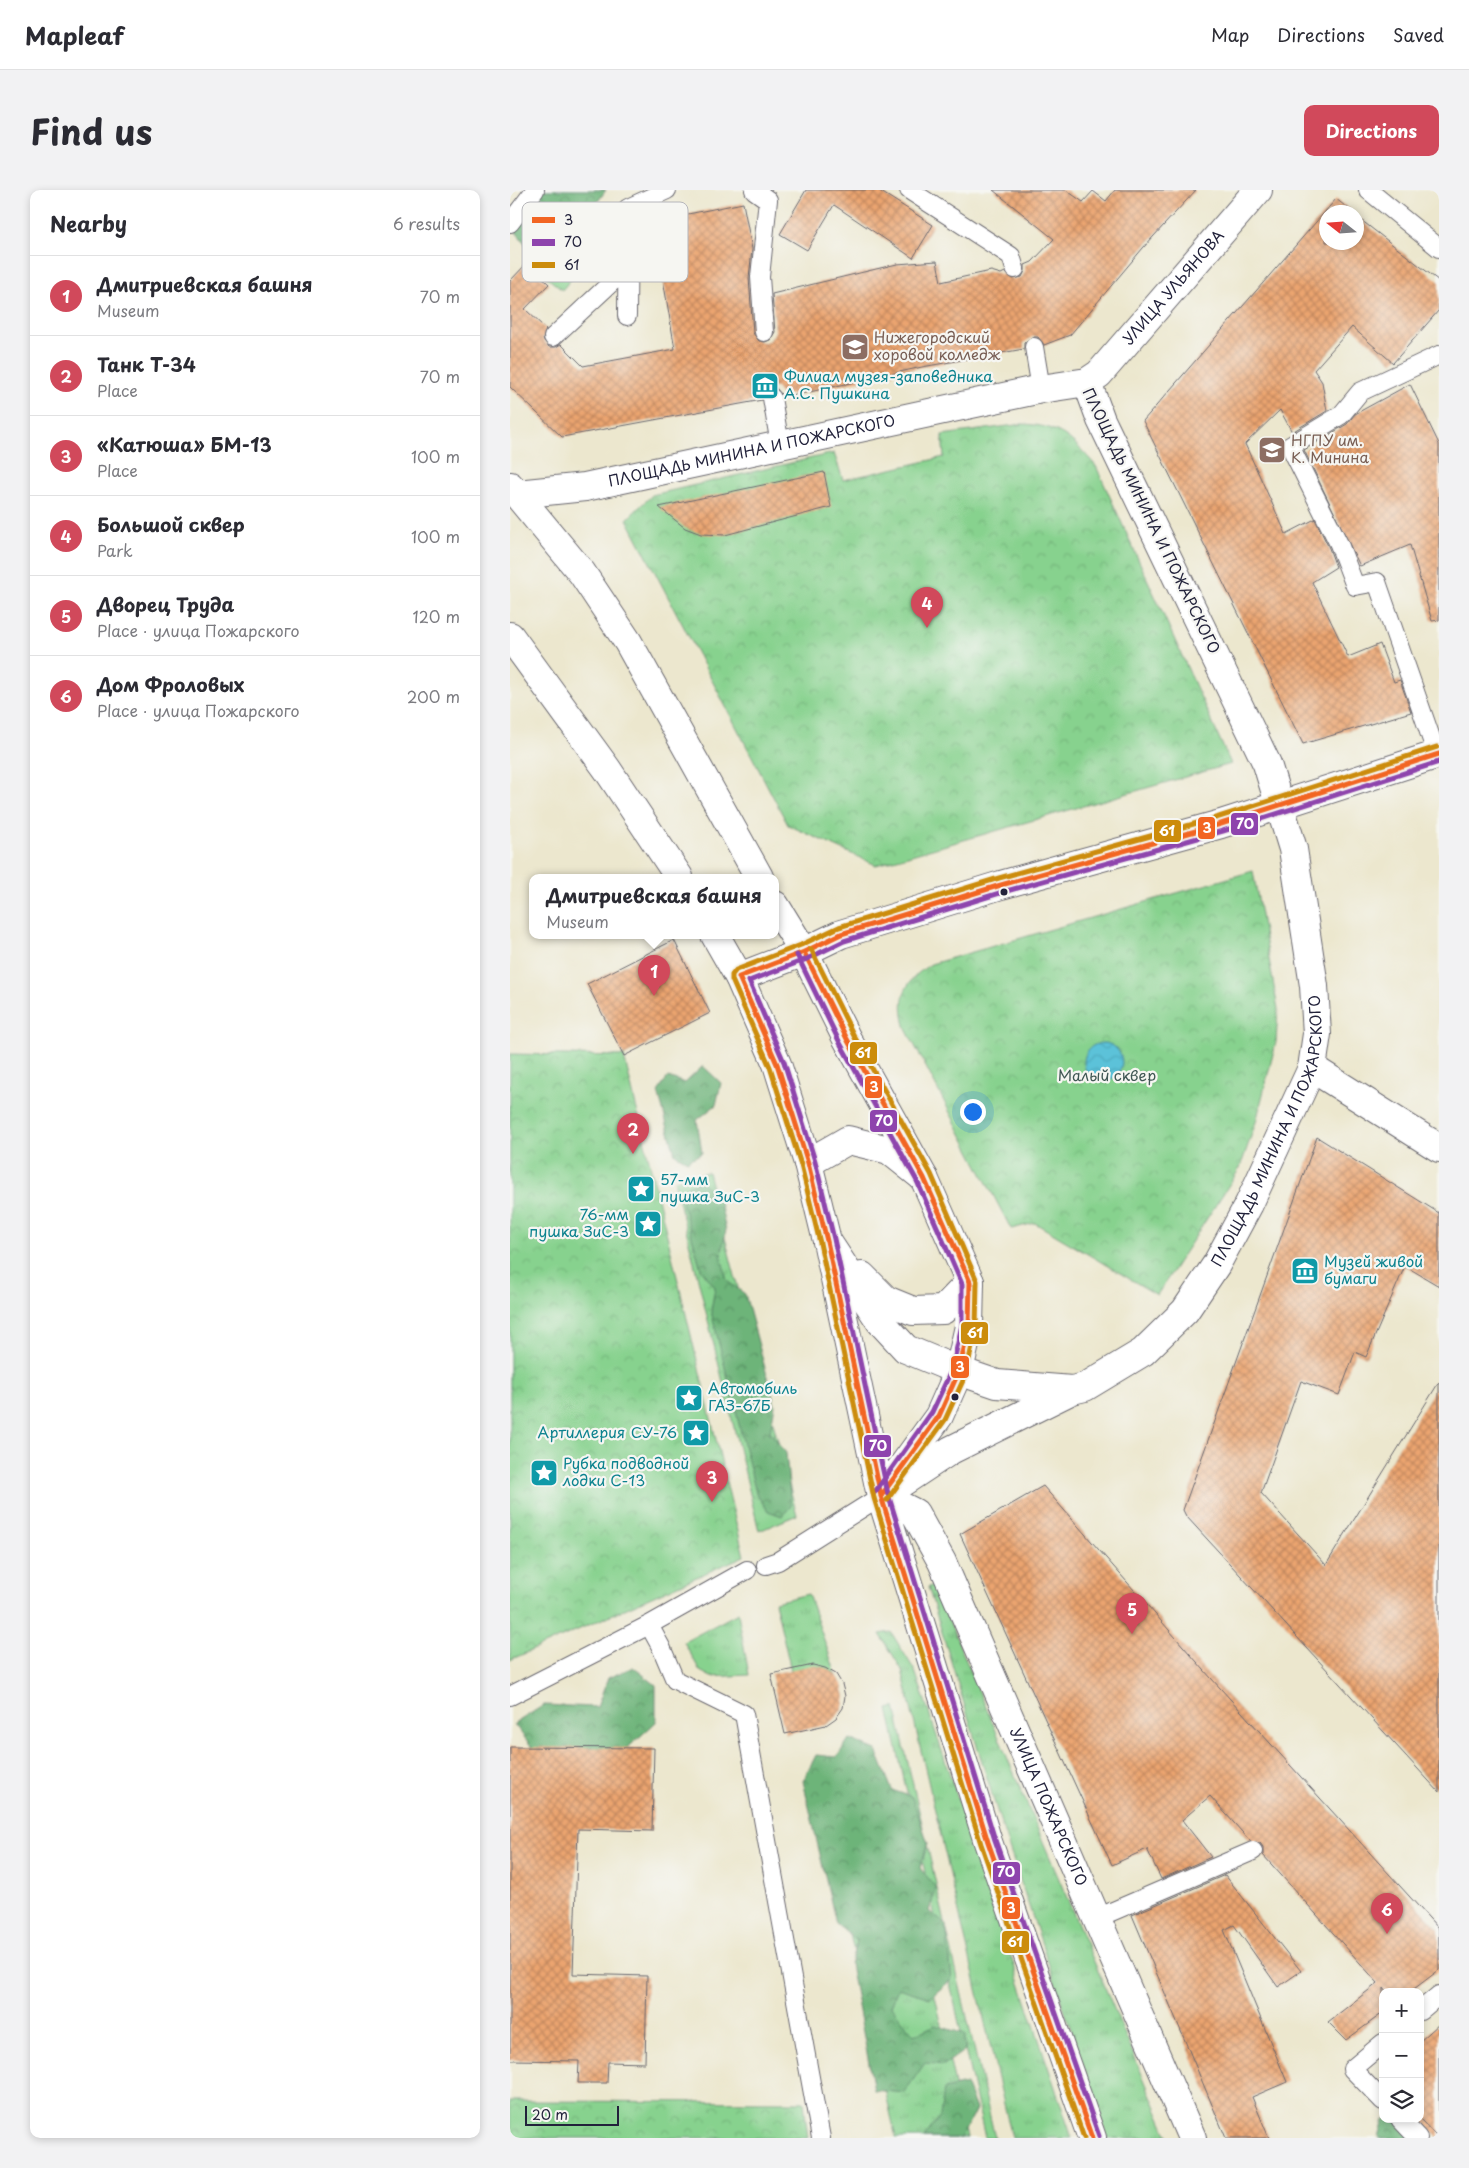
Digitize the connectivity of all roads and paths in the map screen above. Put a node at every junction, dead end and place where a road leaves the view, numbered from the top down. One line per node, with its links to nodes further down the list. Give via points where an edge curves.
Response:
1 (535, 190): 7 (lane)
2 (667, 190): 8 (lane)
3 (754, 190): 16 (lane, via 768,200 760,277)
4 (909, 190): 12 (lane, via 1011,256)
5 (1258, 190): 20 (street, УЛИЦА УЛЬЯНОВА, via 1099,374)
6 (1368, 190): 11 (lane)
7 (526, 202)
8 (641, 202)
9 (522, 207): 10 (lane)
10 (510, 222)
11 (1439, 248)
12 (1015, 269)
13 (612, 282): 17 (lane)
14 (627, 282): 15 (lane)
15 (627, 316)
16 (764, 332)
17 (553, 337)
18 (1034, 347): 21 (lane)
19 (1439, 355): 26 (lane, via 1360,392 1341,416 1290,446 1339,544 1355,586 1377,582)
20 (1087, 382): 21 (street, ПЛОЩАДЬ МИНИНА И ПОЖАРСКОГО); 27 (street, ПЛОЩАДЬ МИНИНА И ПОЖАРСКОГО, via 1101,420 1267,764)
21 (1041, 390): 23 (street, ПЛОЩАДЬ МИНИНА И ПОЖАРСКОГО)
22 (772, 398): 23 (lane)
23 (780, 445): 24 (street, ПЛОЩАДЬ МИНИНА И ПОЖАРСКОГО, via 584,486)
24 (514, 490): 29 (street, ПЛОЩАДЬ МИНИНА И ПОЖАРСКОГО, via 582,572 628,642)
25 (510, 636): 28 (street, via 607,769)
26 (1438, 755): 27 (street)
27 (1280, 805): 32 (street, via 841,934); 34 (street, ПЛОЩАДЬ МИНИНА И ПОЖАРСКОГО, via 1293,849 1314,986 1317,1034)
28 (677, 874)
29 (757, 874)
30 (779, 911): 32 (street)
31 (717, 939): 33 (street, ПЛОЩАДЬ МИНИНА И ПОЖАРСКОГО)
32 (804, 952): 33 (street); 37 (street)
33 (739, 977): 36 (street, ПЛОЩАДЬ МИНИНА И ПОЖАРСКОГО, via 777,1064)
34 (1312, 1068): 35 (street); 41 (street, ПЛОЩАДЬ МИНИНА И ПОЖАРСКОГО, via 1249,1204 1216,1265 1185,1311 1143,1352 1085,1387)
35 (1439, 1148)
36 (808, 1163): 37 (street, via 848,1140 889,1150); 38 (street, ПЛОЩАДЬ МИНИНА И ПОЖАРСКОГО)
37 (924, 1178): 39 (street)
38 (827, 1241): 39 (street, via 886,1300 913,1311 943,1310); 40 (street, ПЛОЩАДЬ МИНИНА И ПОЖАРСКОГО, via 880,1321 906,1349); 42 (street, ПЛОЩАДЬ МИНИНА И ПОЖАРСКОГО)
39 (970, 1282): 40 (street, via 969,1326)
40 (958, 1371): 41 (street, ПЛОЩАДЬ МИНИНА И ПОЖАРСКОГО, via 997,1384); 42 (street, via 939,1416)
41 (1072, 1390): 42 (street, ПЛОЩАДЬ МИНИНА И ПОЖАРСКОГО, via 951,1450)
42 (881, 1496): 43 (lane, via 778,1561); 48 (street, УЛИЦА ПОЖАРСКОГО, via 915,1513 942,1562); 55 (street, via 988,1842)
43 (766, 1565)
44 (748, 1570): 45 (lane)
45 (649, 1625): 46 (lane); 54 (lane, via 675,1680 744,1714)
46 (510, 1696)
47 (1253, 1850): 48 (lane)
48 (1097, 1918): 56 (street, УЛИЦА ПОЖАРСКОГО)
49 (1439, 1996): 50 (lane)
50 (1424, 2009)
51 (1379, 2046): 52 (lane, via 1352,2070)
52 (1379, 2097)
53 (1404, 2123): 57 (lane)
54 (821, 2138)
55 (1092, 2138)
56 (1192, 2138)
57 (1418, 2138)

